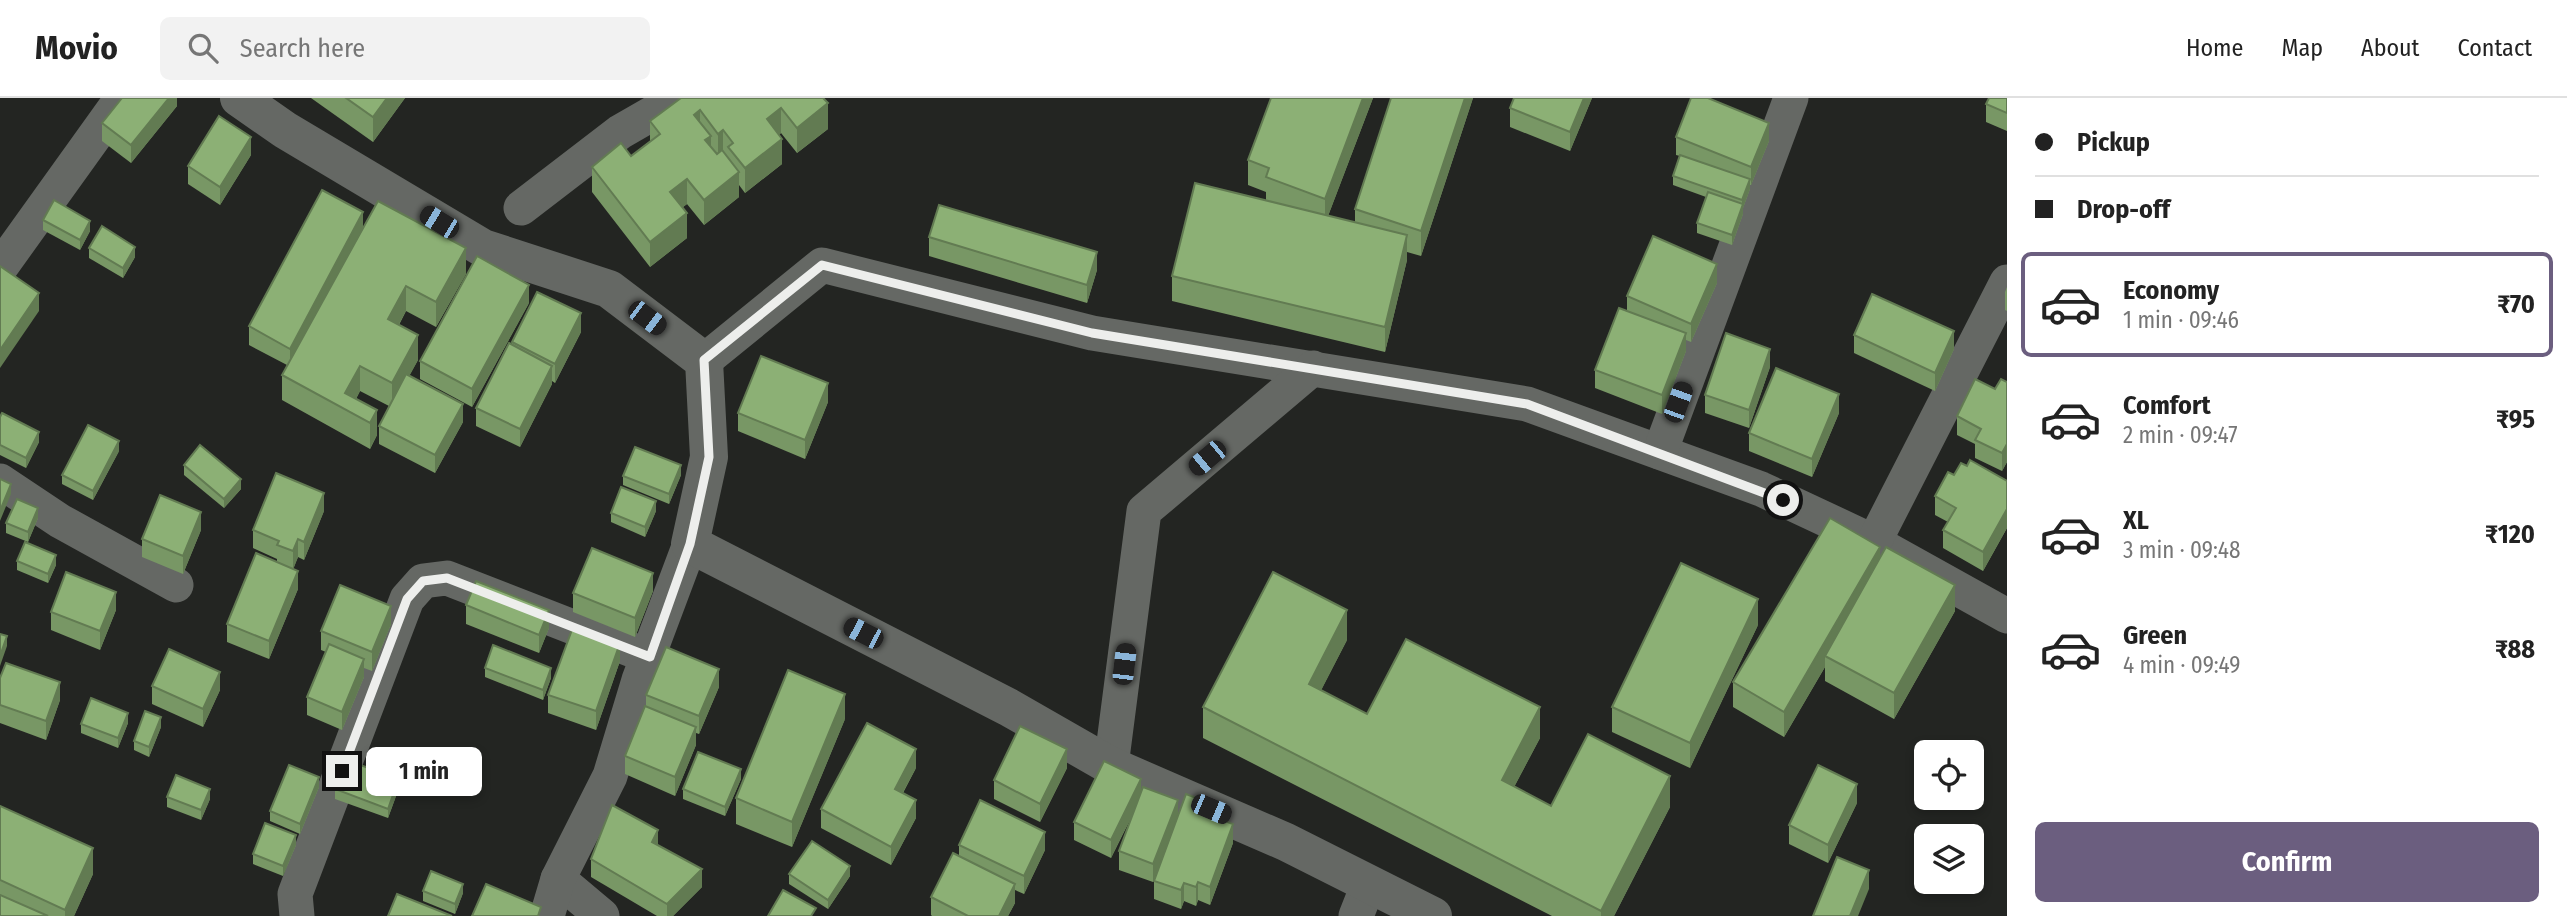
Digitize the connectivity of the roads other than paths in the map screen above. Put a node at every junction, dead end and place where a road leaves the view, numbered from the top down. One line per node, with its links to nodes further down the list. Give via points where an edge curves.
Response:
1 (122, 98): 6 (street)
2 (239, 98): 8 (street, via 483,248 609,289)
3 (679, 98): 5 (street, via 620,132)
4 (1791, 98): 10 (street)
5 (521, 208)
6 (0, 268)
7 (2007, 282): 12 (street)
8 (704, 360): 9 (street, via 822,265 1092,333); 13 (street, via 709,457)
9 (1313, 368): 10 (street, via 1527,404); 17 (street, via 1144,512)
10 (1660, 452): 12 (street, via 1761,489)
11 (0, 481): 14 (street, via 60,521)
12 (1874, 542): 15 (street)
13 (690, 544): 16 (street); 17 (street, via 1008,707)
14 (176, 585)
15 (2007, 616)
16 (650, 657): 18 (street, via 610,776); 20 (street, via 447,578 423,581 407,599 295,894)
17 (1111, 766): 19 (street, via 1286,842)
18 (558, 879): 21 (street); 22 (street)
19 (1363, 900): 23 (street)
20 (297, 916)
21 (547, 916)
22 (602, 916)
23 (1433, 916)

